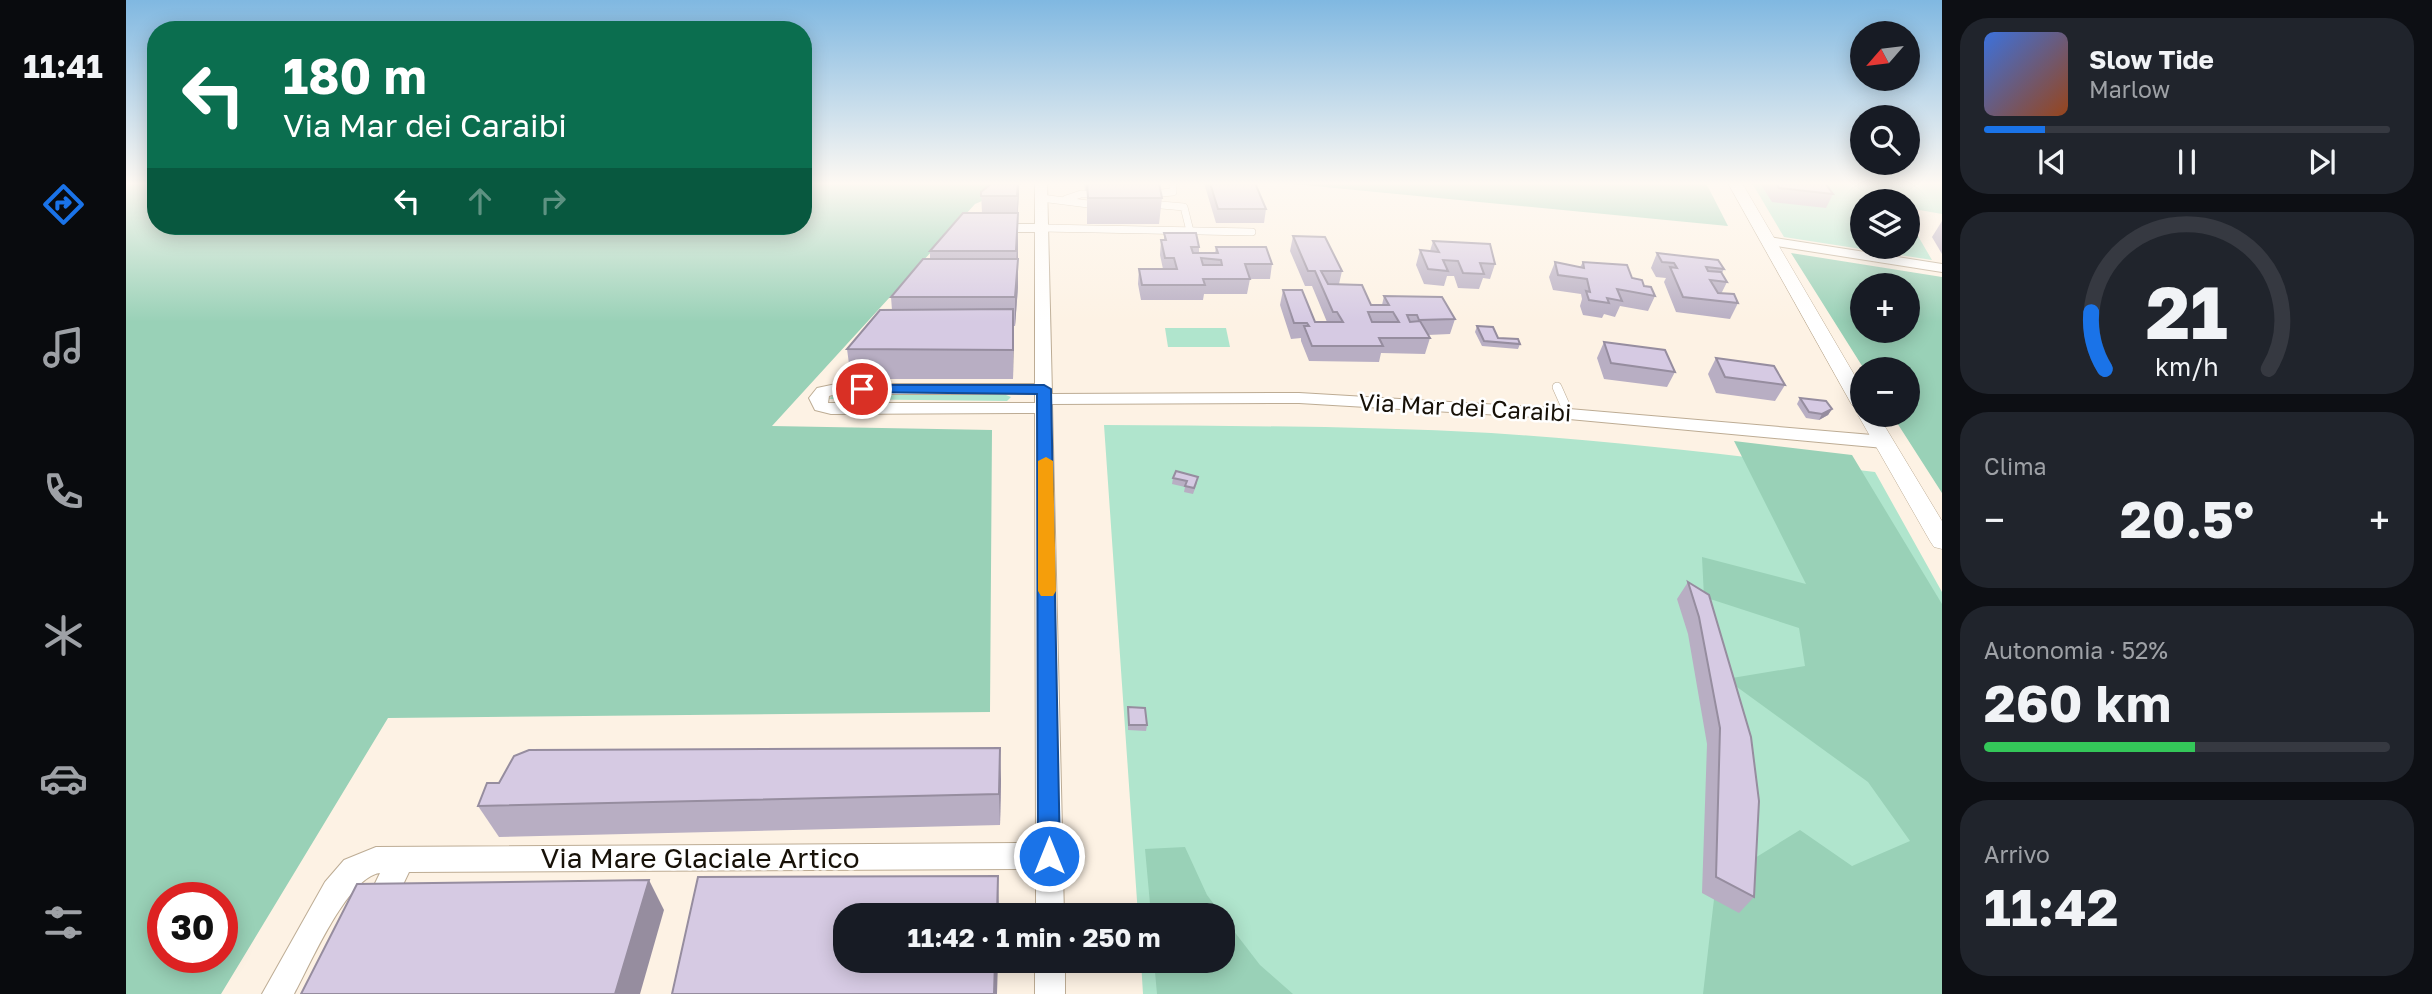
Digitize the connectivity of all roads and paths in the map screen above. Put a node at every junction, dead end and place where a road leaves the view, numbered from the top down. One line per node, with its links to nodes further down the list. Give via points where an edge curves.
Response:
1 (1042, 229): 10 (street)
2 (1110, 229): 4 (lane)
3 (1762, 229): 6 (street)
4 (1190, 231): 5 (lane)
5 (1252, 232)
6 (1769, 242): 7 (street); 8 (street)
7 (1942, 268)
8 (1850, 384)
9 (1557, 387): 11 (lane)
10 (1045, 399): 10 (street, Via Mar dei Caraibi, via 836,389 818,398 831,409); 11 (street, Via Mar dei Caraibi, via 1286,398); 15 (street)
11 (1569, 414): 13 (street, Via Mar dei Caraibi)
12 (1875, 427): 13 (street)
13 (1884, 442): 14 (street)
14 (1942, 541)
15 (1049, 856): 16 (street, Via Mare Glaciale Artico); 17 (street)
16 (402, 859): 18 (street); 20 (street, Via Mare Glaciale Artico, via 376,860 354,869 335,891)
17 (1050, 903)
18 (364, 932)
19 (1050, 973): 21 (street)
20 (277, 994)
21 (1051, 994)

